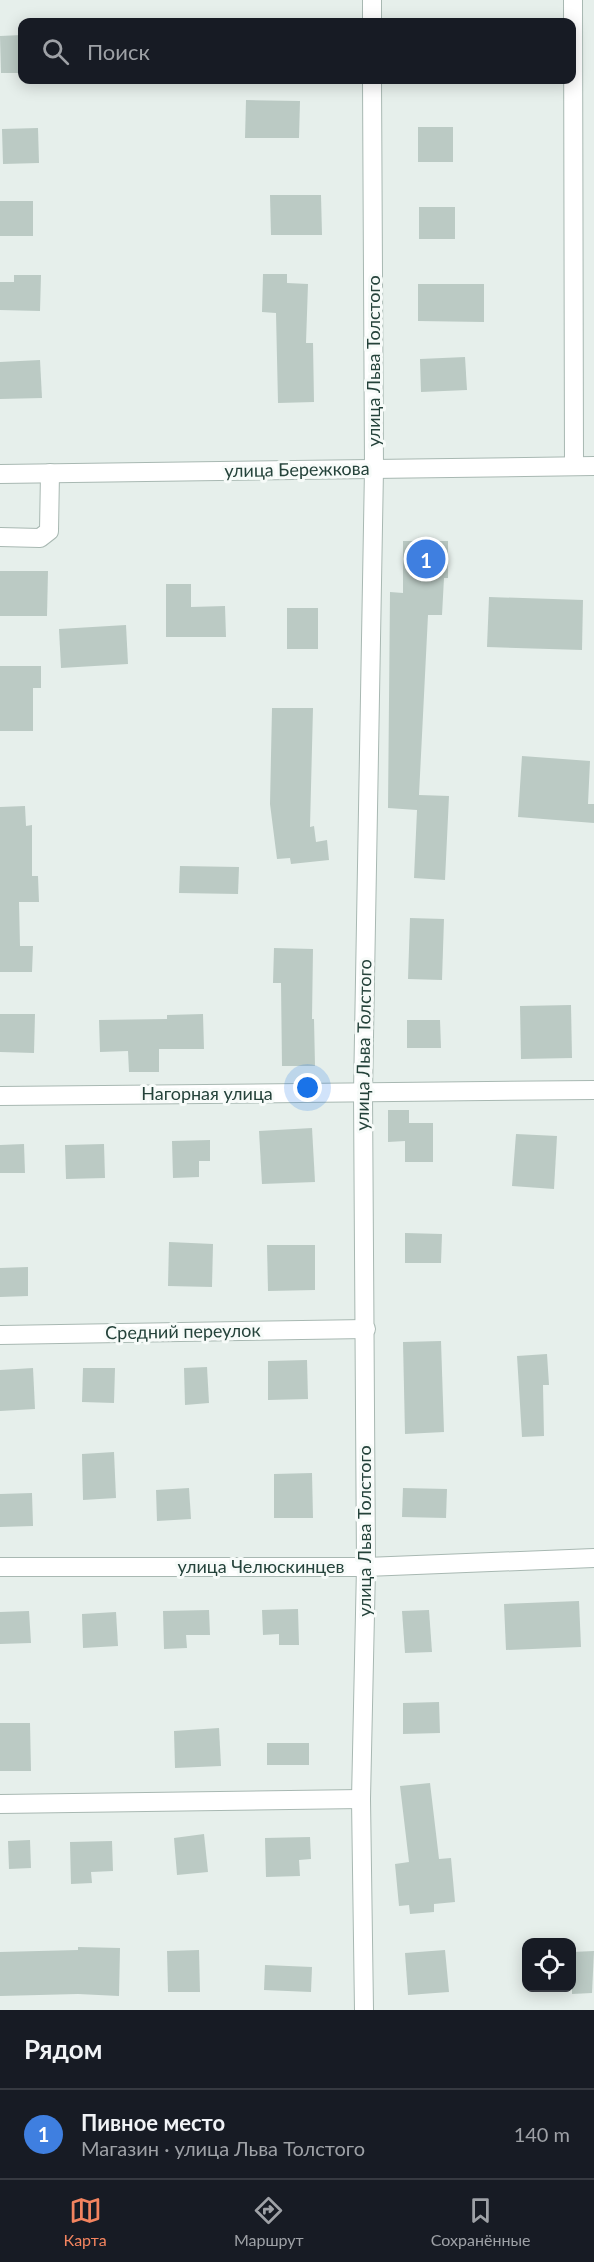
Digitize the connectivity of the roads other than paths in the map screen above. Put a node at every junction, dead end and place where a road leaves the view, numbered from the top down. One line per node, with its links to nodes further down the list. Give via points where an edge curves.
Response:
1 (372, 0): 3 (street)
2 (573, 0): 4 (street)
3 (372, 18)
4 (573, 18)
5 (372, 84): 9 (street, улица Льва Толстого)
6 (573, 84): 7 (street)
7 (574, 466): 8 (street, улица Бережкова); 9 (street, улица Бережкова)
8 (594, 466)
9 (374, 469): 10 (street, улица Бережкова); 14 (street, улица Льва Толстого)
10 (50, 473): 11 (street, улица Бережкова); 12 (street, via 49,531 40,538)
11 (0, 474)
12 (0, 537)
13 (594, 1090): 14 (street, Нагорная улица)
14 (363, 1093): 15 (street, Нагорная улица); 16 (street, улица Льва Толстого)
15 (0, 1096)
16 (366, 1329): 17 (street, Средний переулок); 20 (street, улица Льва Толстого)
17 (0, 1335)
18 (594, 1558): 20 (street, улица Челюскинцев)
19 (0, 1567): 20 (street, улица Челюскинцев)
20 (366, 1567): 21 (street, улица Льва Толстого)
21 (361, 1799): 22 (street); 23 (street, улица Льва Толстого)
22 (0, 1804)
23 (364, 2010)

